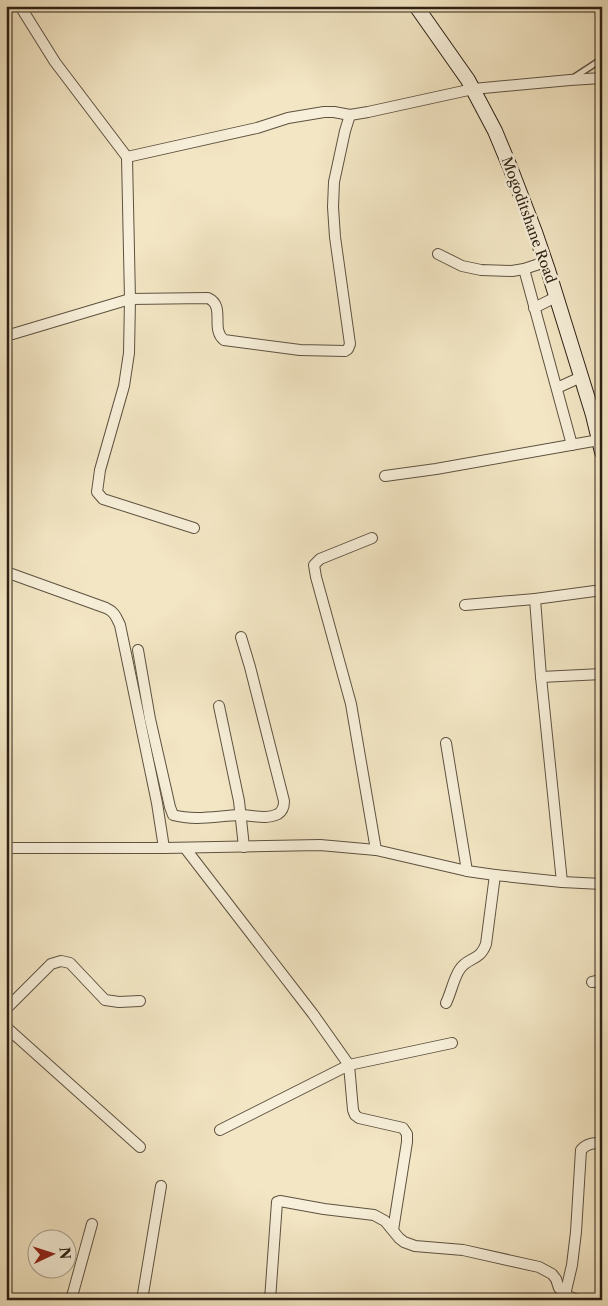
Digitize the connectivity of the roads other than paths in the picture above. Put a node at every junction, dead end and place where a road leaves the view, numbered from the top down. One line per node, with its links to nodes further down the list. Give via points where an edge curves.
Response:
1 (20, 6): 8 (street, via 55,62)
2 (416, 6): 6 (main road, Mogoditshane Road)
3 (602, 59): 5 (lane)
4 (602, 78): 5 (street)
5 (570, 80): 6 (street)
6 (473, 89): 7 (street); 10 (main road, Mogoditshane Road, via 510,166)
7 (350, 115): 8 (street, via 324,112 288,118); 13 (street, via 334,182 333,207 350,344 348,349 341,352 300,350 224,340 218,334 217,308 208,298)
8 (127, 157): 13 (street)
9 (438, 254): 11 (street, via 462,266 481,270)
10 (545, 262): 11 (street); 12 (main road, Mogoditshane Road)
11 (524, 269): 14 (street)
12 (556, 297): 14 (street); 16 (main road, Mogoditshane Road)
13 (130, 299): 15 (street); 22 (street, via 129,353 124,386 100,470 97,492 103,499)
14 (534, 308): 17 (street)
15 (6, 336)
16 (581, 377): 17 (street); 18 (main road, Mogoditshane Road)
17 (557, 388): 19 (street)
18 (597, 414): 20 (main road, Mogoditshane Road)
19 (572, 445): 20 (street); 21 (street)
20 (600, 446)
21 (385, 476)
22 (194, 528)
23 (372, 538): 39 (street, via 320,559 314,565 351,704)
24 (6, 572): 37 (street, via 112,610 120,625)
25 (602, 590): 26 (street)
26 (535, 599): 27 (street); 31 (street)
27 (465, 605)
28 (240, 637): 34 (street, via 284,801 281,813 273,816)
29 (138, 650): 34 (street, via 150,719 173,815 207,818)
30 (602, 674): 31 (street)
31 (541, 677): 42 (street)
32 (219, 706): 34 (street)
33 (446, 744): 40 (street)
34 (241, 815): 35 (street)
35 (244, 847): 38 (street); 39 (street, via 320,844)
36 (6, 848): 37 (street)
37 (164, 848): 38 (street)
38 (185, 848): 49 (street)
39 (376, 850): 40 (street)
40 (467, 871): 41 (street)
41 (495, 875): 42 (street); 45 (street, via 484,949 460,968)
42 (562, 882): 43 (street)
43 (602, 884)
44 (140, 1001): 46 (street, via 106,1000 70,963 61,961 51,964)
45 (446, 1003)
46 (6, 1009)
47 (6, 1027): 52 (street)
48 (452, 1043): 49 (street)
49 (349, 1064): 50 (street); 55 (street, via 355,1115 403,1128 407,1134)
50 (220, 1130)
51 (602, 1143): 56 (street, via 589,1144 582,1150 572,1265)
52 (140, 1147)
53 (162, 1186): 58 (street)
54 (92, 1224): 57 (street)
55 (393, 1230): 56 (street, via 404,1242 415,1246 463,1250 539,1267 552,1274); 59 (street, via 374,1215 278,1201)
56 (564, 1295): 60 (street)
57 (71, 1300)
58 (142, 1300)
59 (270, 1300)
60 (578, 1300)

